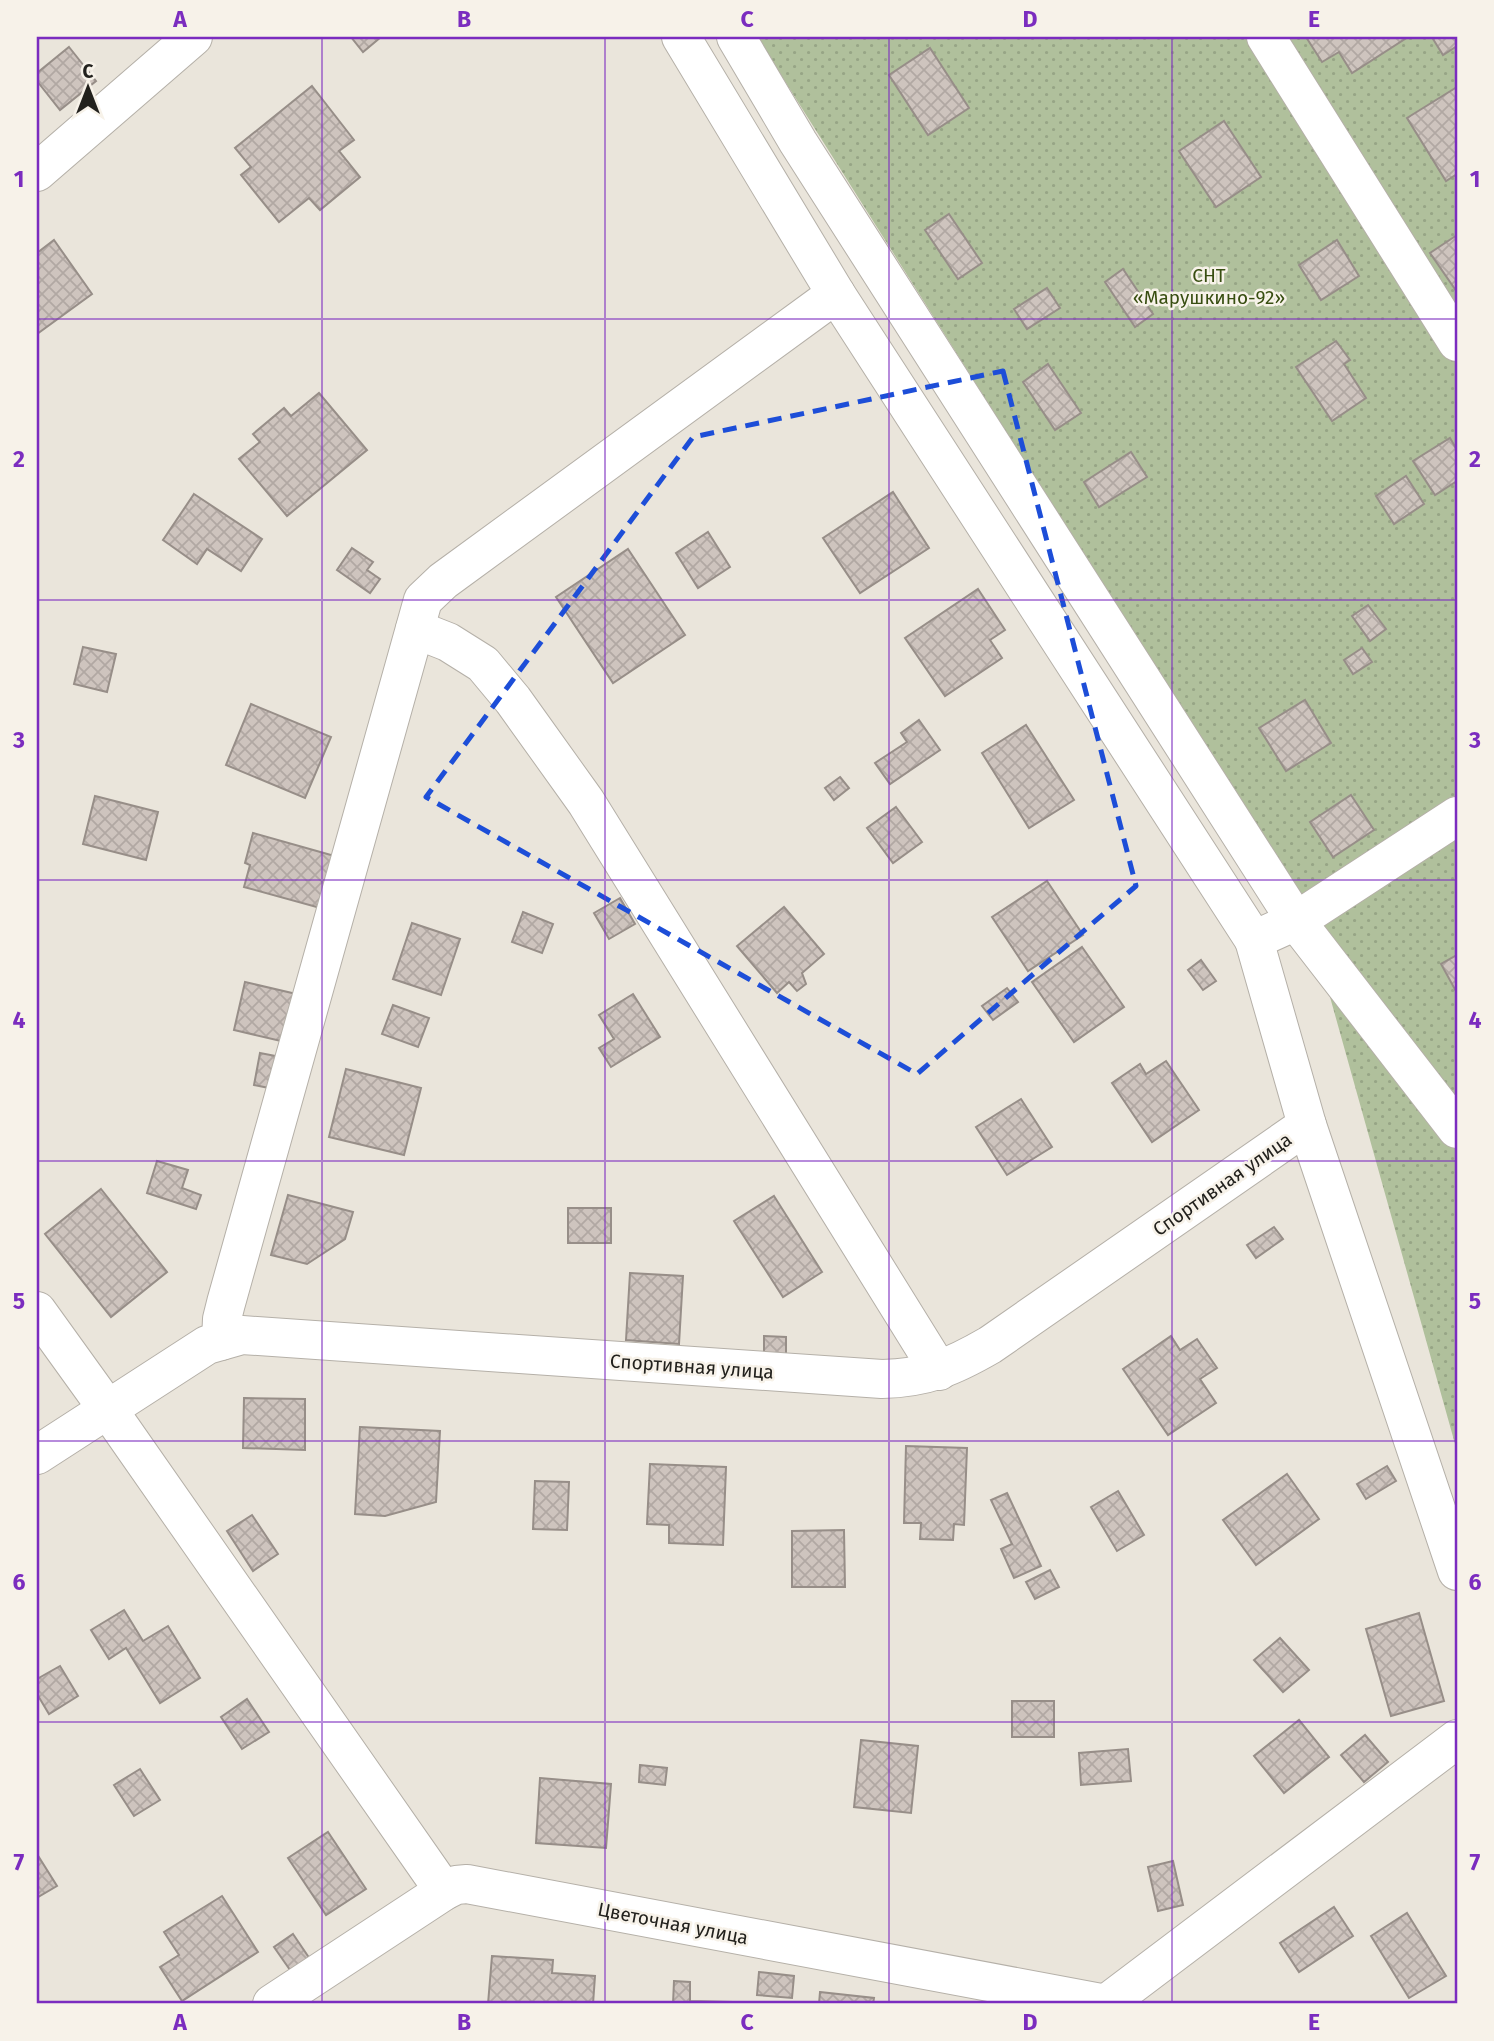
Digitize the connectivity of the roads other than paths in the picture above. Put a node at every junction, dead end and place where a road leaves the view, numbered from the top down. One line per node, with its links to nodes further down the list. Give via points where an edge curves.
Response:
1 (193, 37): 5 (street)
2 (681, 37): 6 (street)
3 (736, 37): 10 (street, via 798,142)
4 (1266, 37): 7 (street)
5 (37, 173)
6 (836, 294): 8 (street, via 443,581 423,600); 11 (street)
7 (1457, 342)
8 (415, 629): 15 (street, via 224,1311); 16 (street, via 448,642 483,664 586,802)
9 (1457, 816): 10 (street)
10 (1296, 921): 11 (street); 13 (street)
11 (1254, 940): 12 (street)
12 (1307, 1125): 16 (street, Спортивная улица, via 990,1345); 19 (street)
13 (1457, 1129)
14 (37, 1311): 17 (street)
15 (220, 1341): 16 (street, Спортивная улица, via 262,1335 882,1379); 17 (street, Спортивная улица)
16 (939, 1371)
17 (109, 1410): 18 (street, Спортивная улица); 21 (street)
18 (37, 1455)
19 (1457, 1571)
20 (1457, 1739): 23 (street)
21 (444, 1891): 22 (street, Цветочная улица); 23 (street, Цветочная улица, via 467,1884)
22 (272, 2004)
23 (1106, 2004)

